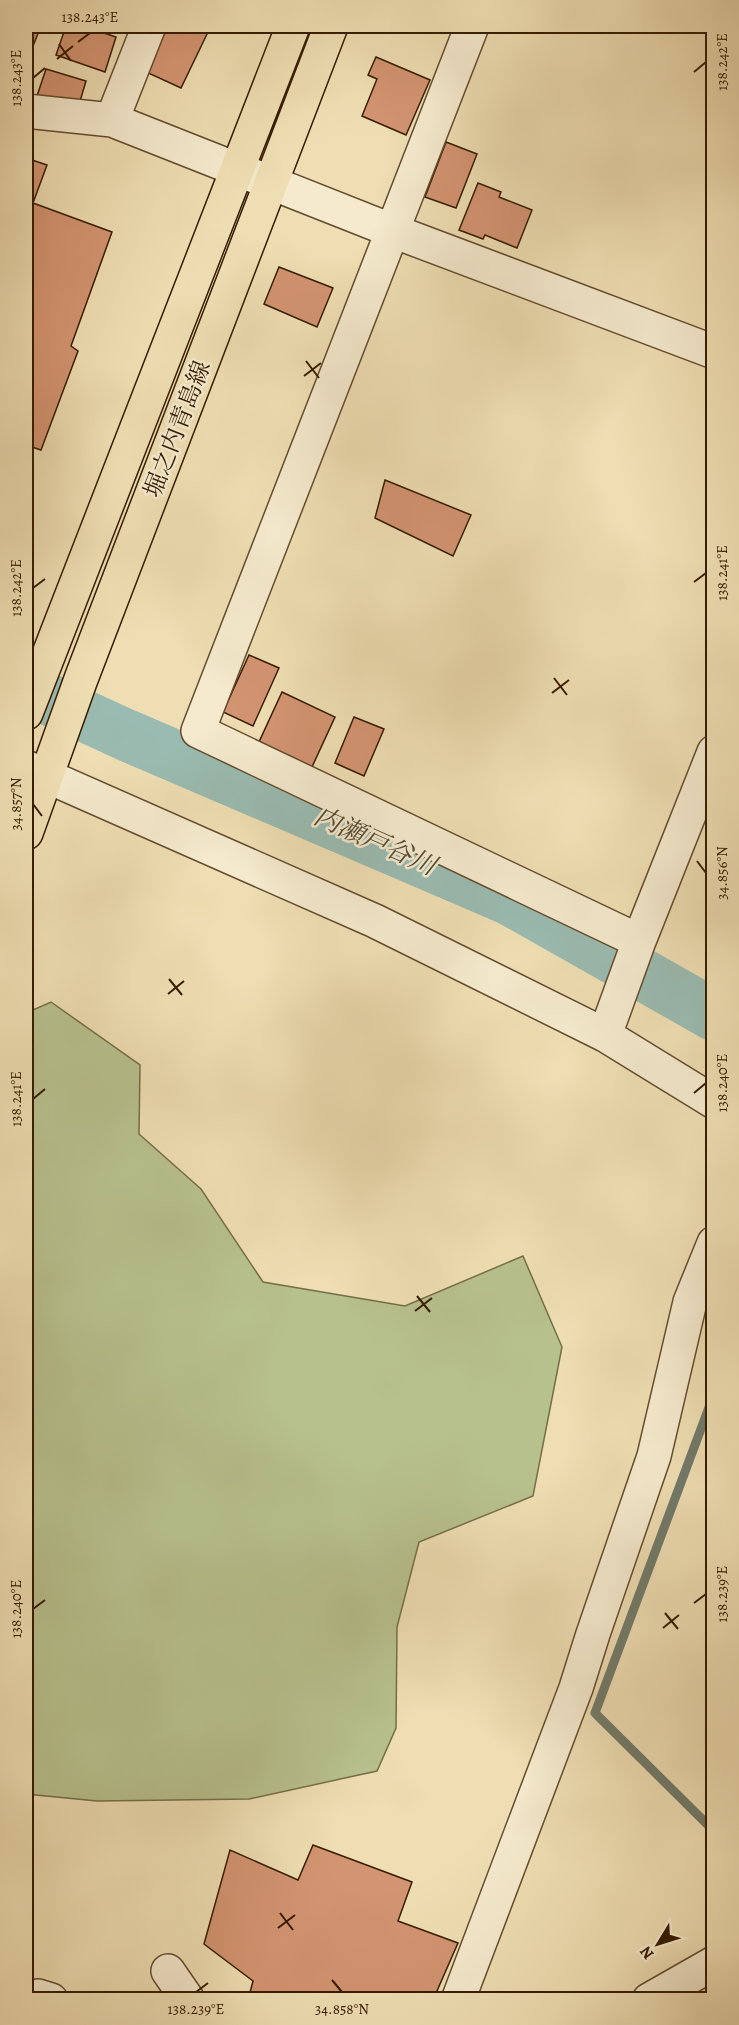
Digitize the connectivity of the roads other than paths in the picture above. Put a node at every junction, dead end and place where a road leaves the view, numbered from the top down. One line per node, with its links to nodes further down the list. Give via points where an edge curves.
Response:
1 (147, 26): 6 (street)
2 (293, 26): 7 (main road, 堀之内青島線)
3 (331, 26): 8 (main road, 堀之内青島線)
4 (472, 26): 9 (street)
5 (26, 111): 6 (street)
6 (112, 120): 7 (street)
7 (238, 169): 8 (street); 11 (main road, 堀之内青島線)
8 (271, 182): 9 (street); 13 (main road, 堀之内青島線, via 60,737)
9 (393, 231): 10 (street); 15 (street, via 198,730)
10 (714, 352)
11 (26, 713)
12 (714, 752): 15 (street)
13 (36, 772): 14 (main road, 堀之内青島線); 16 (street, via 375,921)
14 (26, 833)
15 (639, 941): 16 (street)
16 (605, 1035): 17 (street)
17 (714, 1102)
18 (714, 1244): 24 (street, via 690,1302 654,1456 576,1688)
19 (714, 1963): 25 (street)
20 (168, 1971): 23 (street)
21 (26, 1998): 22 (street)
22 (51, 2000)
23 (188, 2000)
24 (458, 2000)
25 (649, 2000)

